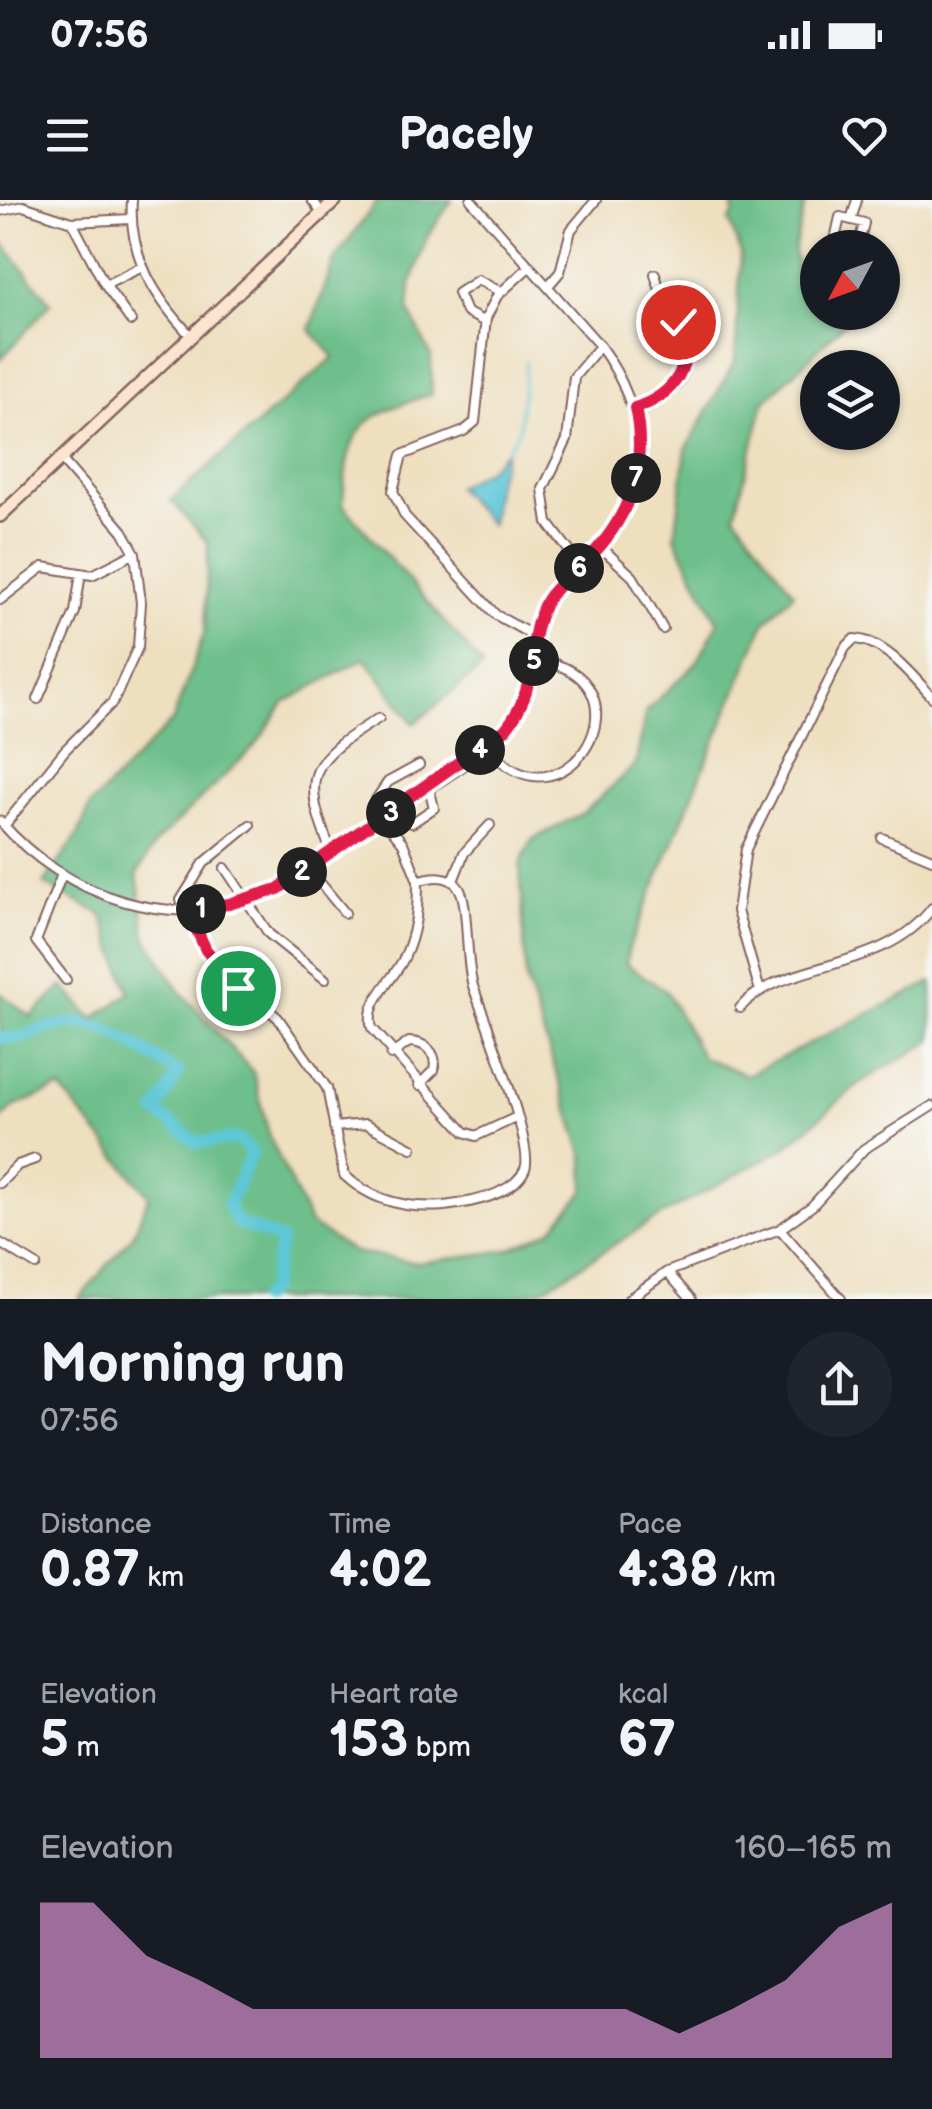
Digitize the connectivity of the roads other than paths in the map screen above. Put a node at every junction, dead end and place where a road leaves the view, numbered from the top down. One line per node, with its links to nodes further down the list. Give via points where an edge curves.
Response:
1 (132, 200): 9 (street)
2 (312, 200): 8 (street)
3 (336, 200): 8 (main road)
4 (472, 200): 14 (street)
5 (596, 200): 18 (street, via 571,230 560,272)
6 (857, 200): 10 (street)
7 (0, 211): 11 (street, via 32,208)
8 (322, 213): 22 (main road)
9 (131, 219): 11 (street); 15 (street)
10 (851, 220): 12 (street, via 840,217); 13 (street, via 864,223)
11 (72, 222): 17 (street)
12 (837, 230)
13 (862, 230)
14 (530, 266): 18 (street); 19 (street)
15 (142, 267): 17 (street); 22 (street)
16 (655, 274): 24 (street, via 683,334 686,359 670,391)
17 (104, 285): 20 (street)
18 (548, 286): 23 (street)
19 (501, 292): 21 (street); 21 (street, via 478,280 458,293 466,312)
20 (132, 321)
21 (486, 322): 33 (street, via 479,416 464,431 402,455 393,494 404,516 466,586 507,625)
22 (192, 336): 25 (main road)
23 (600, 346): 24 (street); 29 (street, via 574,377 567,440 543,490 548,523)
24 (635, 408): 27 (street, via 640,463 631,496)
25 (61, 459): 26 (main road); 28 (street)
26 (0, 516)
27 (601, 546): 29 (street); 32 (street, via 633,577)
28 (136, 553): 30 (street, via 102,574); 43 (street, via 138,647 121,690)
29 (582, 566): 33 (street, via 547,600)
30 (81, 574): 31 (street, via 43,567); 36 (street, via 74,612)
31 (0, 600)
32 (663, 629)
33 (534, 636): 34 (street)
34 (534, 660): 38 (street, via 518,715); 38 (street, via 580,677 598,720 592,742 562,772 540,776 506,766)
35 (932, 696): 60 (street, via 867,641 854,639 845,648 746,849 738,911)
36 (38, 699)
37 (380, 718): 47 (street, via 337,744 315,768 312,794)
38 (487, 745): 40 (street)
39 (419, 764): 41 (street, via 374,800)
40 (428, 786): 41 (street); 42 (street, via 434,808)
41 (381, 819): 47 (street); 52 (street, via 403,843)
42 (412, 823)
43 (2, 824): 51 (street)
44 (250, 825): 56 (street, via 192,877 181,900)
45 (490, 825): 53 (street, via 464,853)
46 (882, 838): 48 (street)
47 (331, 851): 50 (street)
48 (932, 858)
49 (225, 868): 54 (street)
50 (308, 868): 54 (street); 57 (street)
51 (61, 877): 56 (street, via 121,902); 59 (street, via 36,941)
52 (418, 881): 53 (street); 62 (street, via 405,957 370,1012 372,1028)
53 (453, 881): 65 (street, via 462,892 472,983)
54 (247, 900): 56 (street); 58 (street, via 269,934)
55 (932, 908): 60 (street, via 881,949)
56 (187, 909): 66 (street, via 220,967 271,1010 327,1088)
57 (346, 913)
58 (325, 979)
59 (66, 980)
60 (760, 992): 61 (street)
61 (740, 1008)
62 (392, 1054): 63 (street); 63 (street, via 408,1042 429,1050 434,1070)
63 (419, 1085): 65 (street, via 471,1136)
64 (932, 1106): 70 (street, via 864,1149 812,1206)
65 (515, 1118): 66 (street, via 525,1169 484,1199 436,1206 374,1196 344,1176)
66 (334, 1127): 67 (street, via 366,1124)
67 (412, 1148)
68 (35, 1159): 69 (street)
69 (0, 1183)
70 (780, 1229): 73 (street); 76 (street)
71 (0, 1243): 72 (street)
72 (36, 1265)
73 (667, 1272): 74 (street); 75 (street)
74 (629, 1299)
75 (691, 1299)
76 (841, 1299)

